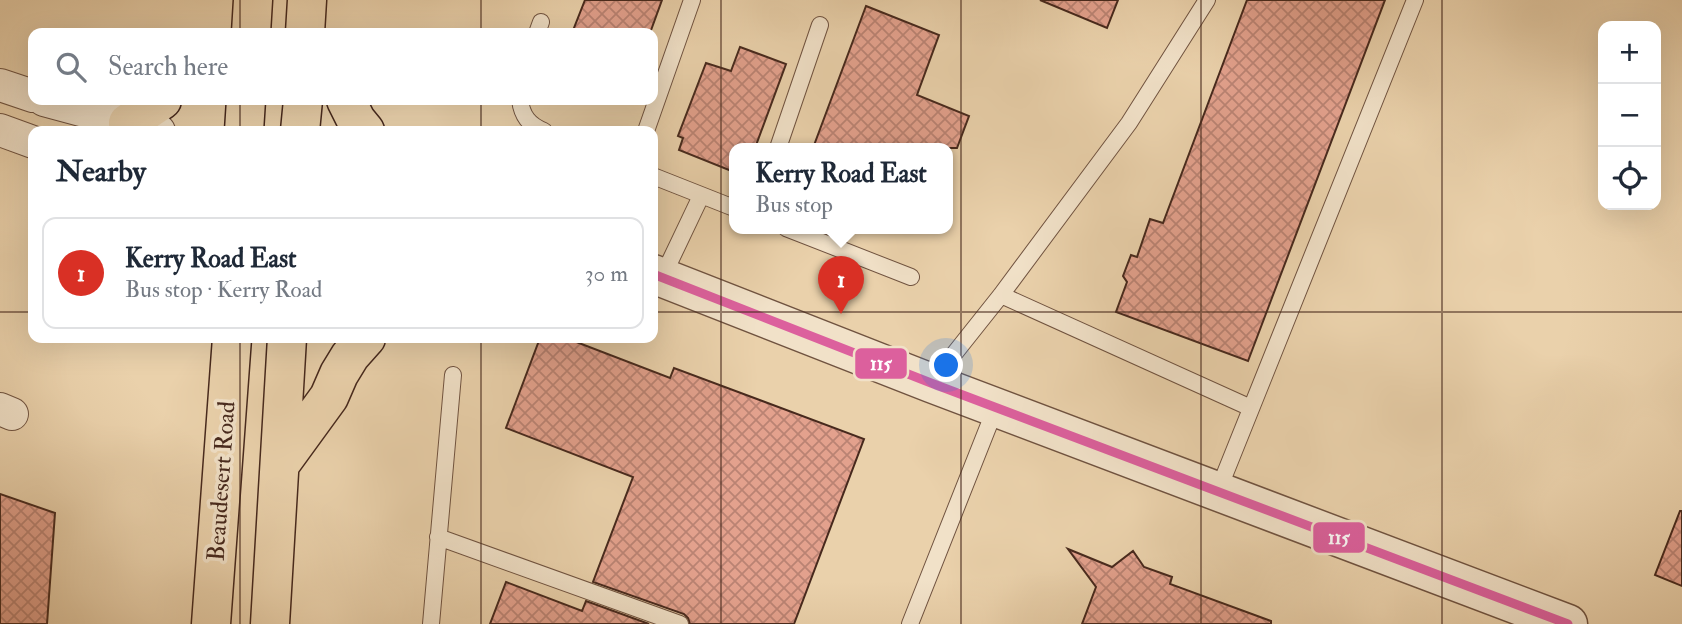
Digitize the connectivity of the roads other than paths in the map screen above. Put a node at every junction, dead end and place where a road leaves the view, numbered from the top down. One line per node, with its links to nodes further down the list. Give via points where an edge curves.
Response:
1 (692, 0): 7 (lane)
2 (1207, 0): 32 (lane, via 1129,123)
3 (1415, 0): 39 (lane)
4 (820, 25): 24 (lane)
5 (0, 85): 6 (street)
6 (28, 94)
7 (658, 97)
8 (63, 105): 15 (street)
9 (159, 105): 16 (highway)
10 (246, 105): 17 (highway)
11 (303, 105): 18 (highway)
12 (348, 105): 19 (highway)
13 (521, 105): 20 (lane)
14 (655, 105): 21 (lane)
15 (140, 126)
16 (145, 126)
17 (244, 126)
18 (300, 126)
19 (361, 126)
20 (534, 126)
21 (648, 126)
22 (0, 130): 23 (street)
23 (28, 140)
24 (780, 143)
25 (658, 178): 26 (lane)
26 (701, 196): 27 (lane); 29 (lane)
27 (729, 206)
28 (801, 234): 31 (lane)
29 (658, 274)
30 (658, 276): 37 (street)
31 (911, 277)
32 (1001, 295): 37 (lane); 39 (lane)
33 (232, 343): 43 (highway, Beaudesert Road)
34 (287, 343): 40 (highway)
35 (362, 343): 40 (highway)
36 (453, 375): 42 (lane)
37 (931, 383): 38 (street)
38 (996, 407): 41 (street); 47 (lane)
39 (1251, 408): 41 (lane)
40 (281, 463): 44 (highway)
41 (1218, 491): 48 (street)
42 (438, 537): 45 (lane); 46 (lane)
43 (211, 624)
44 (270, 624)
45 (431, 624)
46 (680, 624)
47 (910, 624)
48 (1568, 624)

